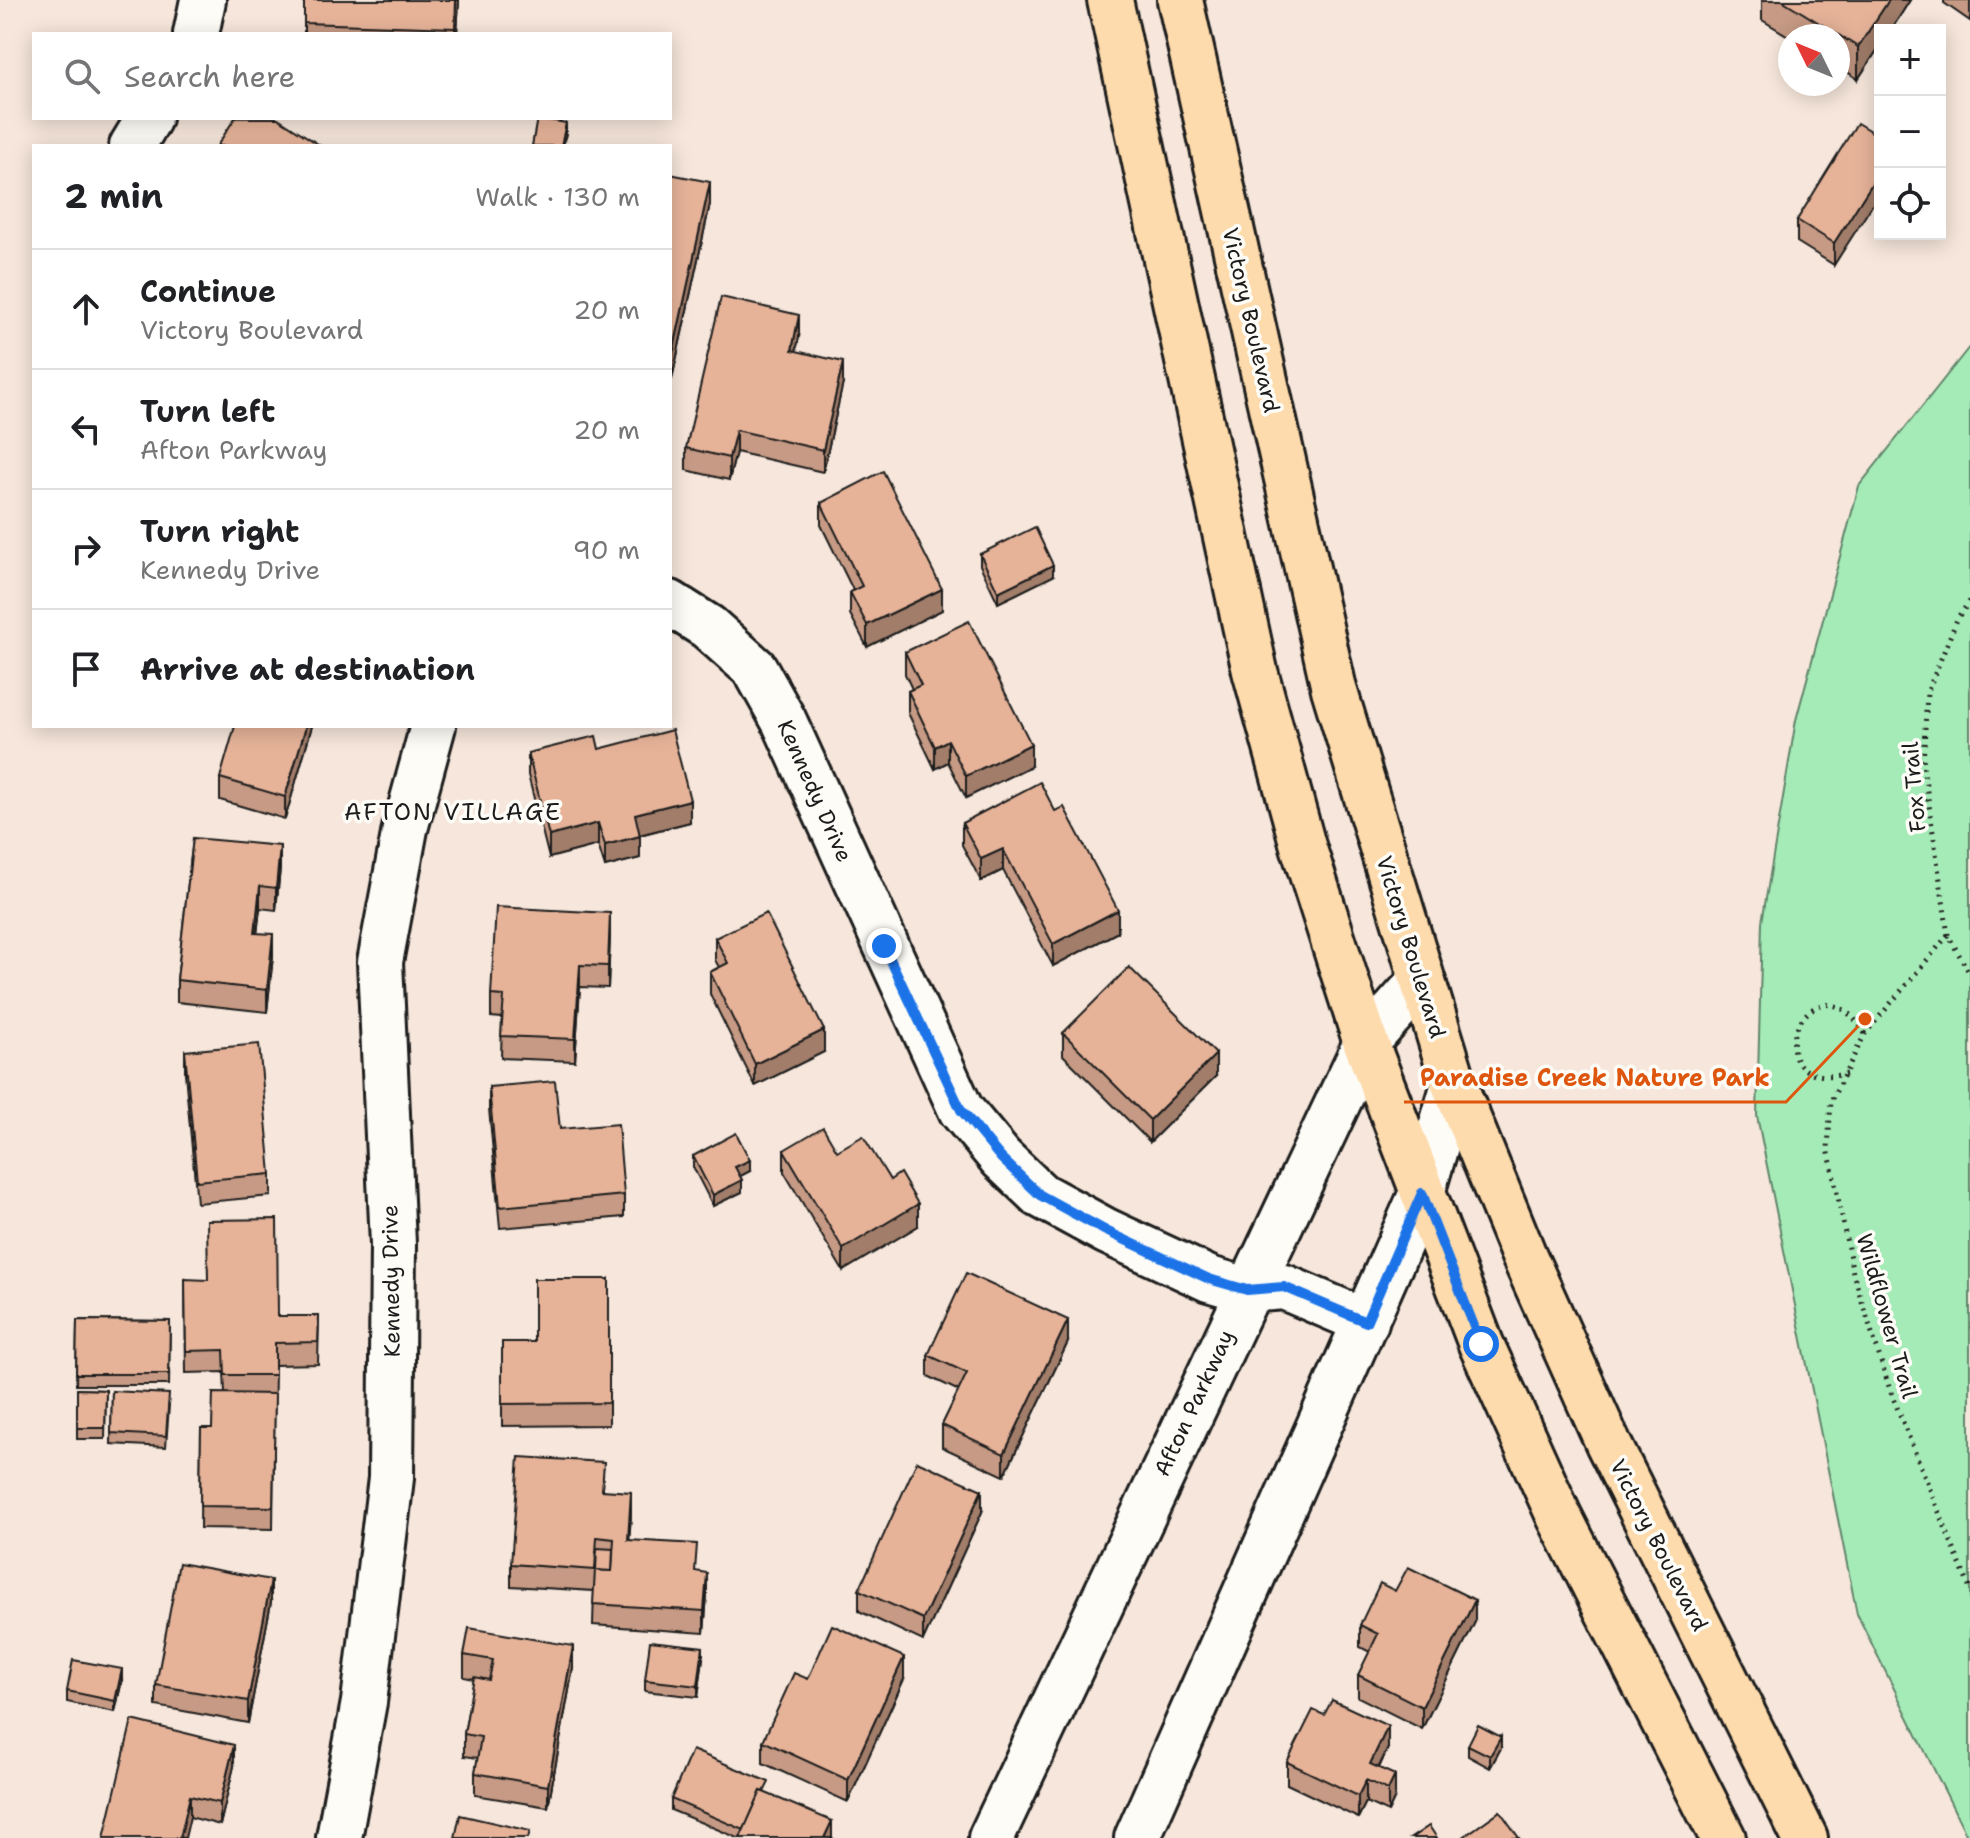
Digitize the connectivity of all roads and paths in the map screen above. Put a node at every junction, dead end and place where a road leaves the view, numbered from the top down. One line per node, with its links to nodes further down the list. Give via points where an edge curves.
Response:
1 (203, 0): 4 (street)
2 (1110, 0): 14 (main road, via 1255,671 1303,846)
3 (1180, 0): 12 (main road, Victory Boulevard, via 1334,689)
4 (196, 32)
5 (148, 120): 6 (street)
6 (133, 144)
7 (1970, 601): 10 (path, Fox Trail, via 1958,617 1927,693 1923,764)
8 (672, 604): 18 (street, Kennedy Drive, via 708,627 755,669 784,721 961,1110 1001,1158 1040,1195 1106,1231 1209,1279)
9 (432, 728): 21 (street, Kennedy Drive, via 405,829 380,962 393,1244 391,1478 364,1702)
10 (1948, 935): 11 (path, Fox Trail); 13 (path, Wildflower Trail)
11 (1970, 974)
12 (1420, 982): 14 (street, Afton Parkway); 16 (main road, Victory Boulevard)
13 (1865, 1034): 15 (path, Wildflower Trail); 15 (path, via 1853,1014 1833,1005 1810,1009 1795,1026 1792,1049 1803,1068 1824,1078)
14 (1366, 1043): 17 (main road); 18 (street, Afton Parkway)
15 (1846, 1074): 20 (path, Wildflower Trail, via 1831,1101 1828,1148 1853,1273 1890,1390)
16 (1454, 1084): 17 (street); 25 (main road, Victory Boulevard, via 1608,1443)
17 (1422, 1193): 19 (street); 24 (main road, via 1481,1344 1559,1516)
18 (1247, 1290): 19 (street, Kennedy Drive, via 1284,1287); 22 (street, Afton Parkway)
19 (1366, 1322): 23 (street)
20 (1970, 1589)
21 (339, 1838)
22 (991, 1838)
23 (1137, 1838)
24 (1723, 1838)
25 (1805, 1838)

